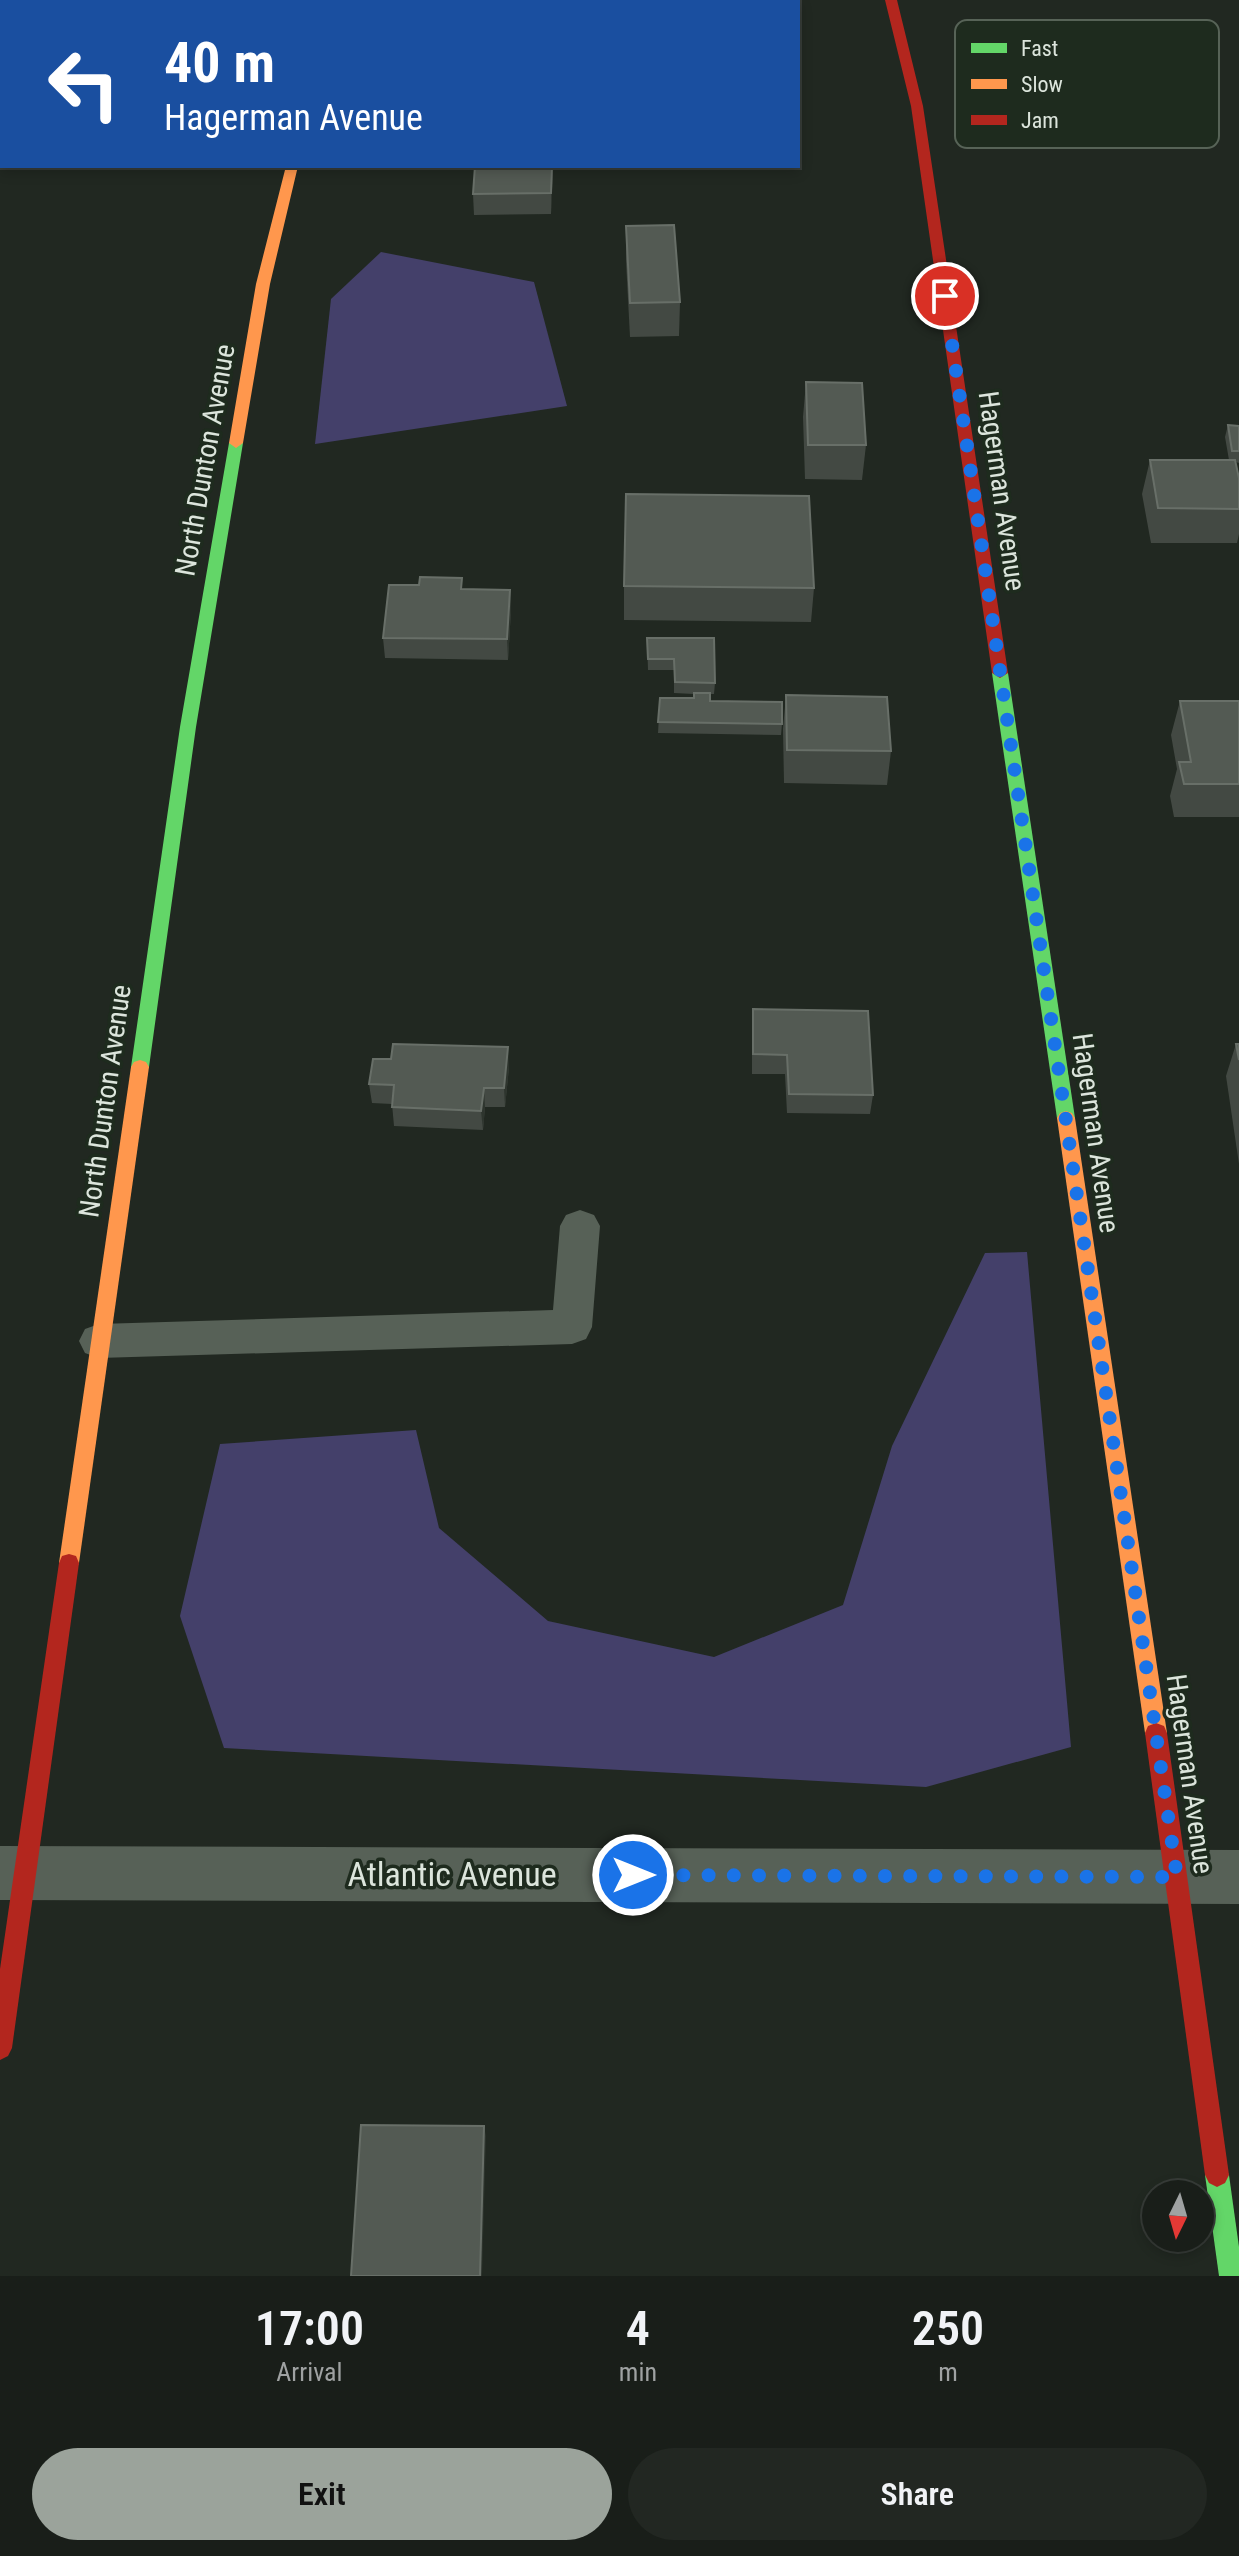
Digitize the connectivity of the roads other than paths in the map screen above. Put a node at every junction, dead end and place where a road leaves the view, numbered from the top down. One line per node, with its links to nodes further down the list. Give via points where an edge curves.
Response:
1 (891, 0): 6 (street, Hagerman Avenue, via 917,106)
2 (292, 168): 4 (street, North Dunton Avenue, via 263,284 188,727)
3 (580, 1226): 4 (lane, via 572,1327)
4 (99, 1341): 5 (street, North Dunton Avenue)
5 (13, 1873): 6 (street, Atlantic Avenue); 8 (street, North Dunton Avenue)
6 (1177, 1877): 7 (street, Atlantic Avenue); 9 (street, Hagerman Avenue)
7 (1239, 1877)
8 (0, 2048)
9 (1231, 2276)

